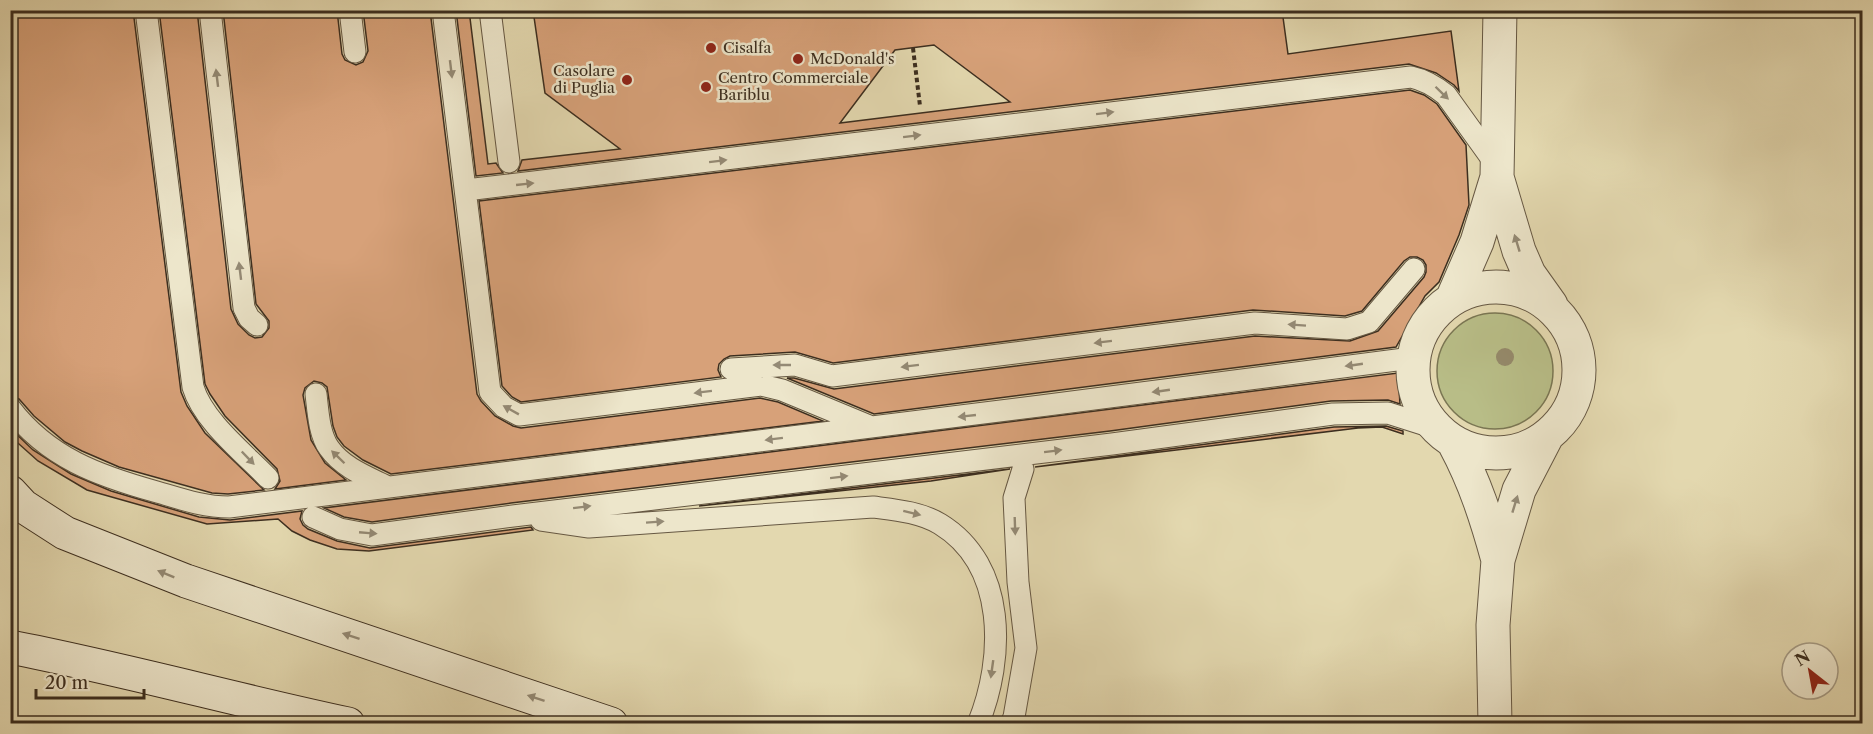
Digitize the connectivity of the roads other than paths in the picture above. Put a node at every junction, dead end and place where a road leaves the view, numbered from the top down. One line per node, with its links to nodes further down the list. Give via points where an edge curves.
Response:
1 (146, 10): 23 (lane, one-way to 23, via 190,376 196,398 218,427)
2 (210, 10): 14 (lane, one-way to 2, via 244,308)
3 (350, 10): 7 (lane)
4 (443, 10): 10 (lane, one-way to 10)
5 (490, 10): 8 (lane)
6 (1500, 10): 9 (street)
7 (356, 52)
8 (509, 162)
9 (1498, 172): 10 (lane, one-way to 9, via 1411,76 1446,95); 12 (street, via 1477,242); 13 (street, one-way to 9, via 1529,274 1519,251)
10 (466, 190): 19 (lane, one-way to 10, via 761,385 519,416 490,392)
11 (1414, 269): 16 (lane, one-way to 16, via 1369,322 1347,328 1255,322 832,376 795,365)
12 (1453, 297): 13 (street, via 1489,286 1525,291); 15 (street, via 1426,323)
13 (1556, 311): 21 (street, via 1570,330 1580,376 1563,420)
14 (257, 325)
15 (1412, 358): 19 (lane, one-way to 19, via 1038,408); 20 (street, via 1414,394)
16 (731, 369)
17 (316, 394): 24 (lane, one-way to 17, via 350,468 329,448 319,420)
18 (10, 408): 24 (lane, via 59,455 114,480 199,505 229,507)
19 (870, 426): 24 (lane, one-way to 24)
20 (1444, 436): 21 (street, via 1486,454 1518,451); 26 (lane, one-way to 20, via 1333,414 1388,413); 28 (street, via 1470,472)
21 (1547, 436): 28 (street, one-way to 21, via 1519,490)
22 (1023, 469): 35 (lane, one-way to 35, via 1014,498 1026,648)
23 (268, 478)
24 (388, 487)
25 (10, 492): 33 (street, one-way to 25, via 186,581 65,533 23,506)
26 (513, 516): 27 (lane, one-way to 26, via 340,529 372,535); 34 (lane, one-way to 34, via 589,527 873,507 914,513 939,523 975,557 988,581 994,611 992,676)
27 (313, 517)
28 (1498, 560): 36 (street, via 1493,625)
29 (10, 648): 30 (street, via 87,662)
30 (215, 694): 31 (street); 32 (street)
31 (275, 723)
32 (348, 723)
33 (611, 723)
34 (978, 723)
35 (1011, 723)
36 (1495, 723)

